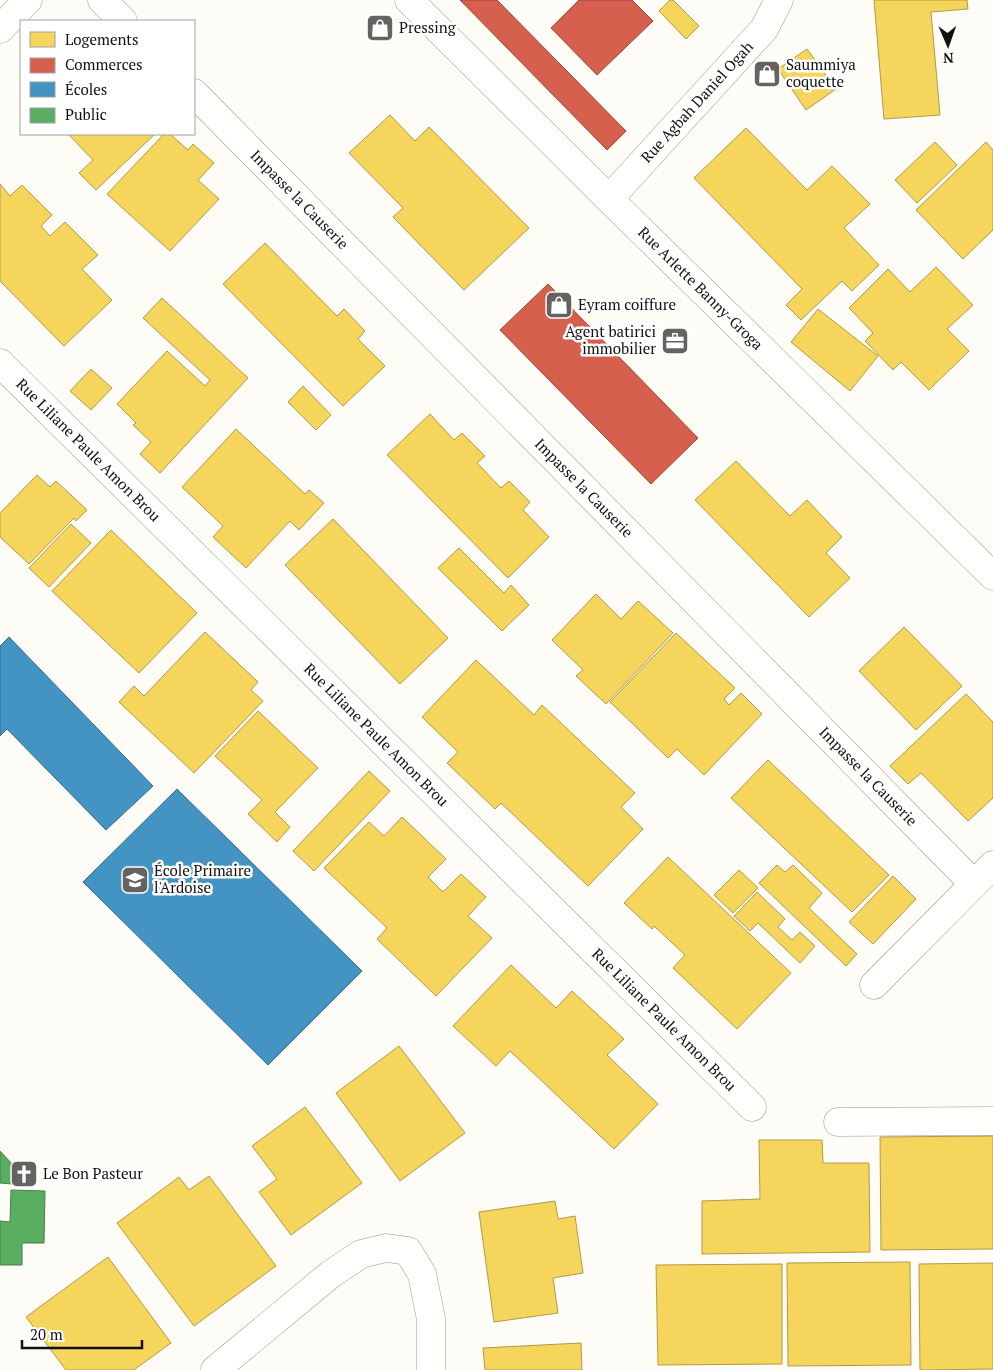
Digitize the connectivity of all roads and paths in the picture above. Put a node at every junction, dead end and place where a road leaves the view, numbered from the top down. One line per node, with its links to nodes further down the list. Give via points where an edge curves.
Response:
1 (28, 0): 6 (street)
2 (102, 0): 5 (street)
3 (409, 0): 8 (street, Rue Arlette Banny-Groga)
4 (779, 0): 8 (street, Rue Agbah Daniel Ogah, via 764,30)
5 (122, 20)
6 (0, 29)
7 (195, 94): 11 (street, Impasse la Causerie)
8 (609, 199): 10 (street, Rue Arlette Banny-Groga)
9 (0, 362): 13 (street, Rue Liliane Paule Amon Brou)
10 (993, 576)
11 (984, 875): 12 (street)
12 (874, 984)
13 (752, 1107)
14 (993, 1121): 15 (street)
15 (838, 1122)
16 (214, 1370): 17 (street, via 331,1274 361,1254 386,1248 408,1252 422,1274 430,1319)
17 (431, 1370)

